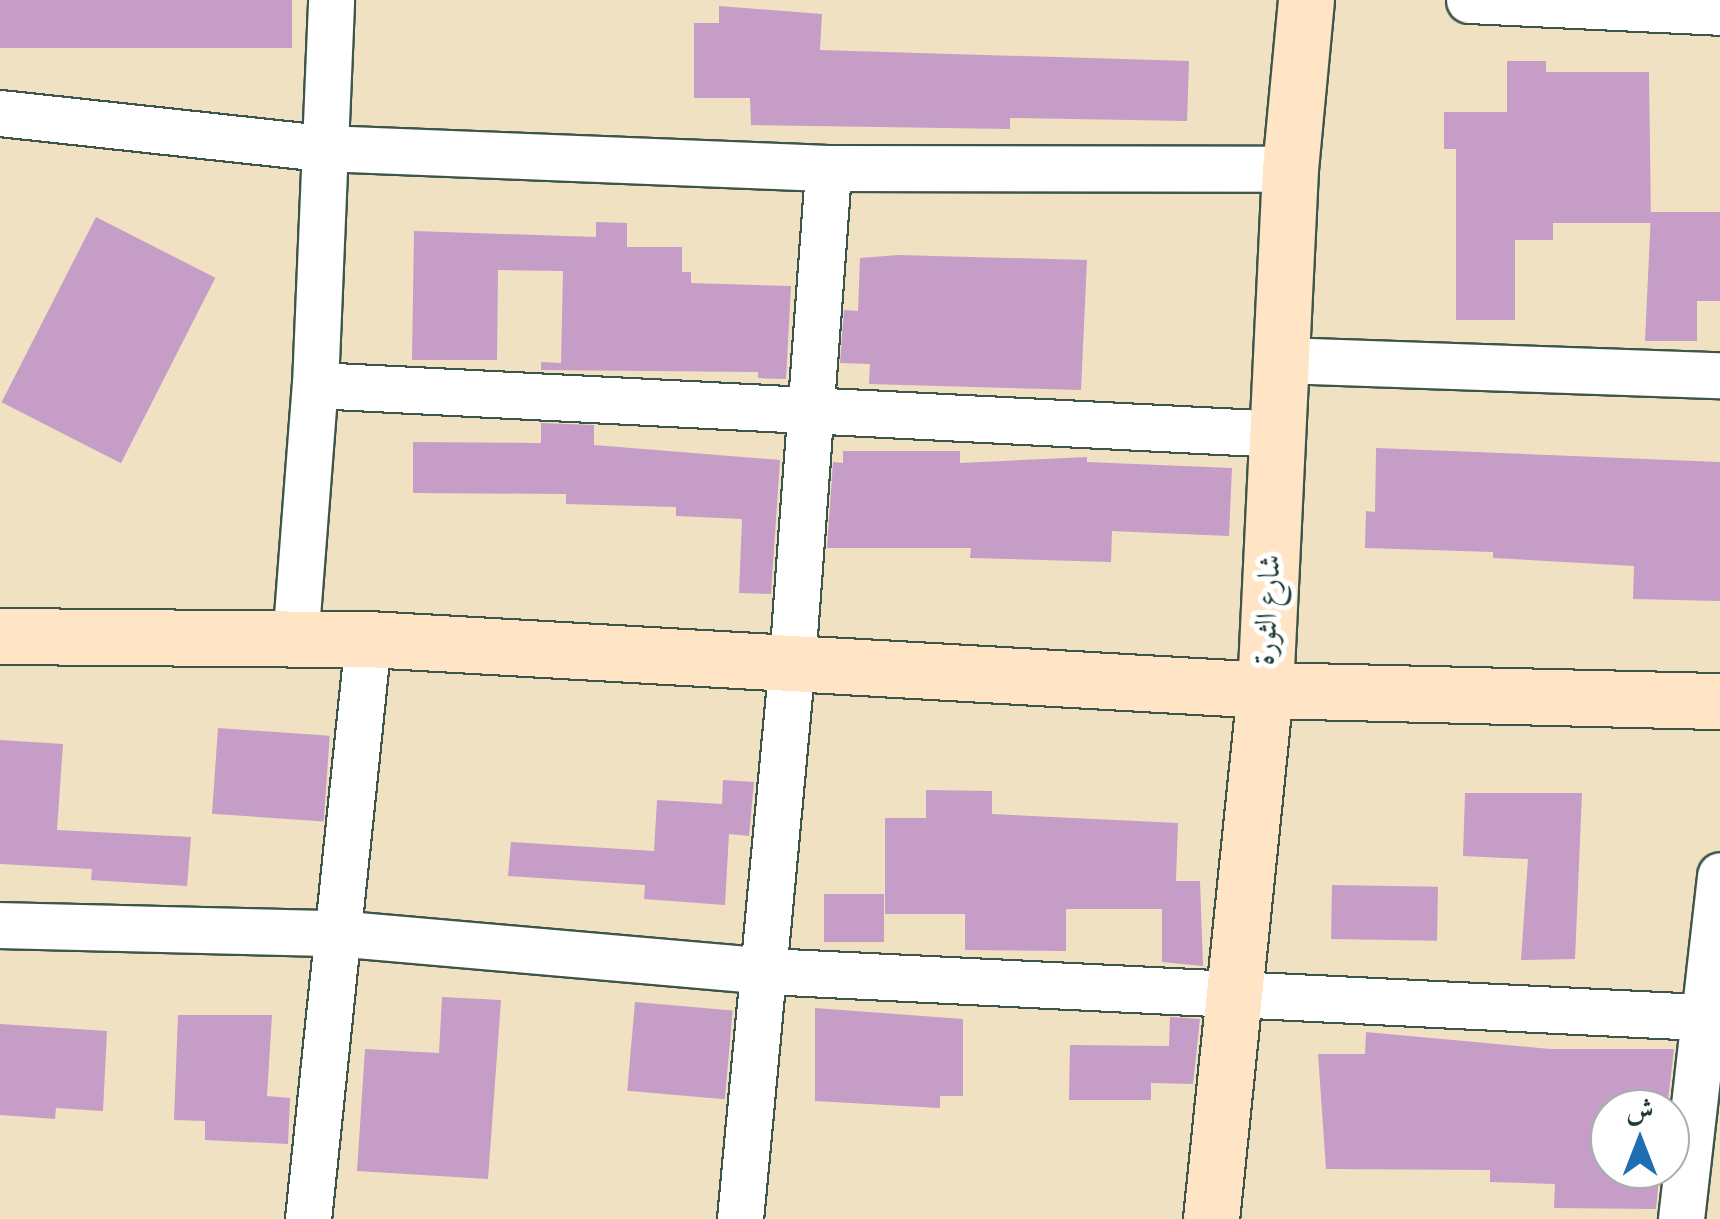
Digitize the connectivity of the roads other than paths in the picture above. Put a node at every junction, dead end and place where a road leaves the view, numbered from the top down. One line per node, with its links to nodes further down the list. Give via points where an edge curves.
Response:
1 (331, 0): 6 (street)
2 (1306, 0): 8 (street, شارع الثورة)
3 (1468, 0): 4 (street)
4 (1720, 12)
5 (0, 113): 6 (street)
6 (323, 148): 7 (street); 11 (street)
7 (828, 168): 8 (street); 12 (street)
8 (1290, 169): 9 (street, شارع الثورة)
9 (1283, 360): 10 (street); 13 (street, شارع الثورة)
10 (1720, 375)
11 (315, 386): 12 (street); 16 (street)
12 (812, 410): 13 (street); 17 (street)
13 (1278, 434): 18 (street, شارع الثورة)
14 (0, 636): 16 (street)
15 (368, 640): 16 (street); 17 (street); 22 (street)
16 (295, 642)
17 (792, 662): 18 (street); 23 (street)
18 (1265, 690): 19 (street); 24 (street, شارع الثورة)
19 (1720, 701)
20 (1720, 875): 25 (street)
21 (0, 925): 22 (street)
22 (334, 933): 23 (street); 26 (street)
23 (766, 971): 24 (street); 27 (street)
24 (1233, 994): 25 (street); 28 (street, شارع الثورة)
25 (1712, 1018): 29 (street)
26 (308, 1219)
27 (740, 1219)
28 (1211, 1219)
29 (1681, 1219)

